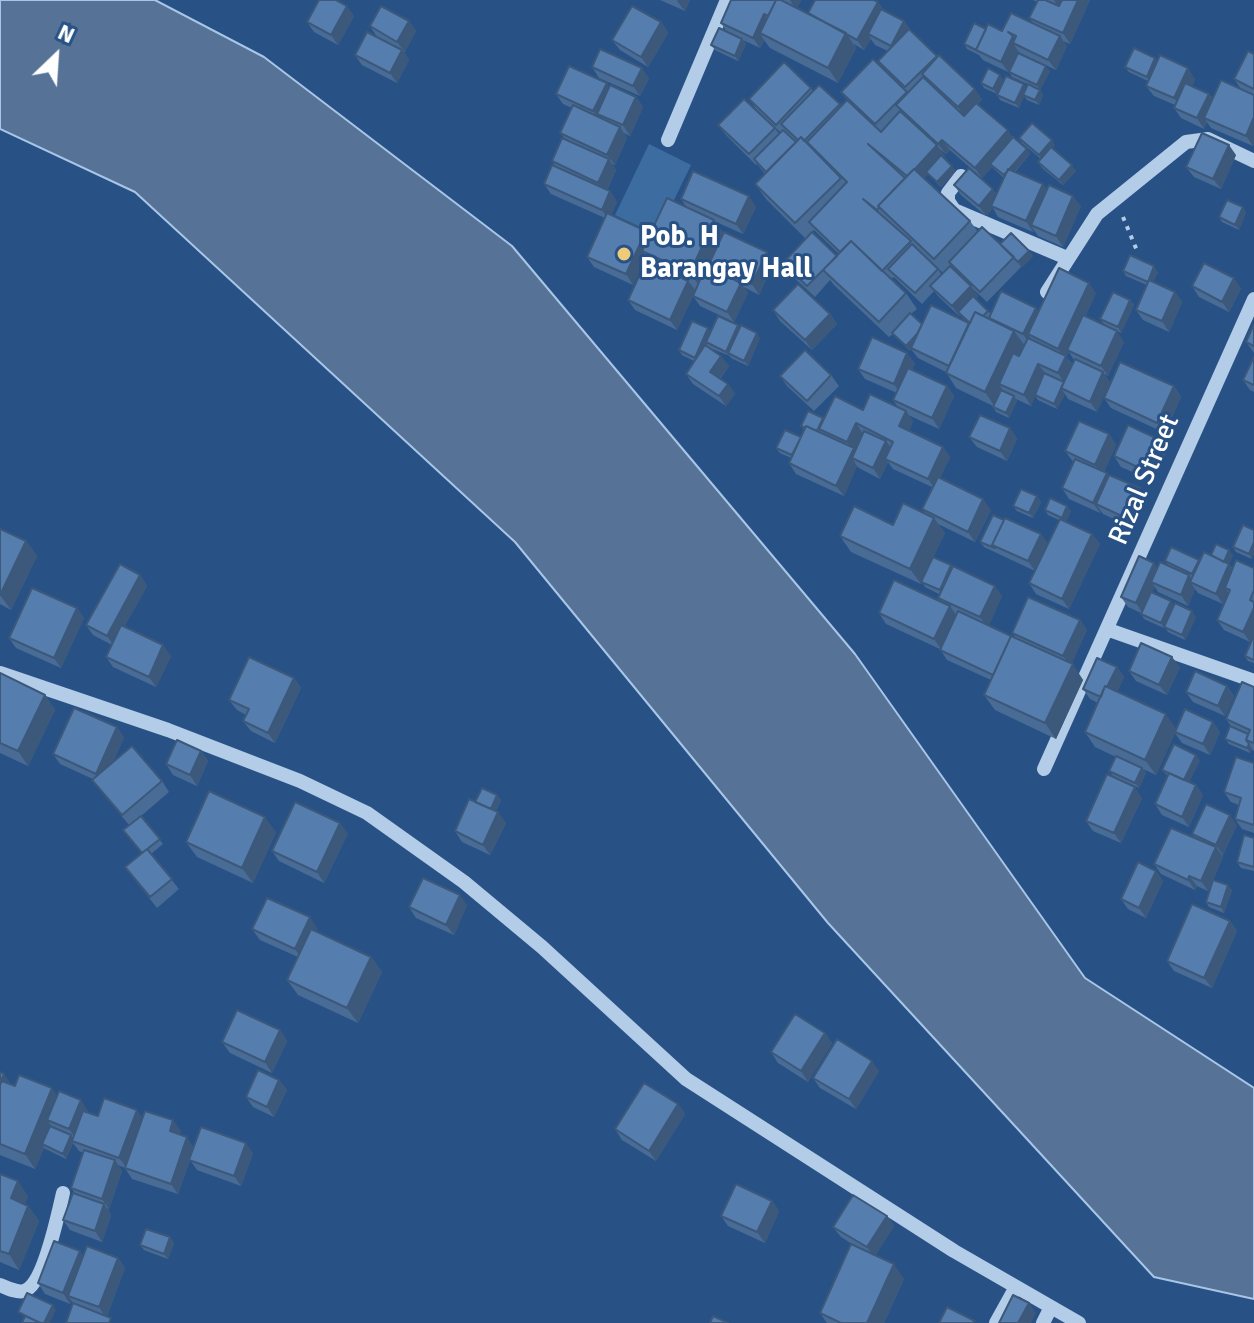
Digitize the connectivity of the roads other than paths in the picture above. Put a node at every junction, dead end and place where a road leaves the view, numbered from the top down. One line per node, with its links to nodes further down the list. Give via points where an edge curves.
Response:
1 (727, 0): 2 (street)
2 (668, 140)
3 (1254, 161): 5 (street, via 1208,139 1186,142 1097,214)
4 (961, 176): 5 (street, via 948,193 954,210)
5 (1067, 258): 6 (street)
6 (1047, 292)
7 (1254, 299): 8 (street, Rizal Street)
8 (1109, 630): 10 (street); 11 (street, Rizal Street)
9 (0, 673): 14 (street, via 168,730 367,813 464,882 542,947 686,1079)
10 (1254, 681)
11 (1044, 769)
12 (63, 1193): 13 (street, via 39,1277 19,1292)
13 (0, 1285)
14 (1016, 1287): 15 (street); 16 (street)
15 (1051, 1307): 17 (street); 18 (street)
16 (996, 1323)
17 (1043, 1323)
18 (1079, 1323)

